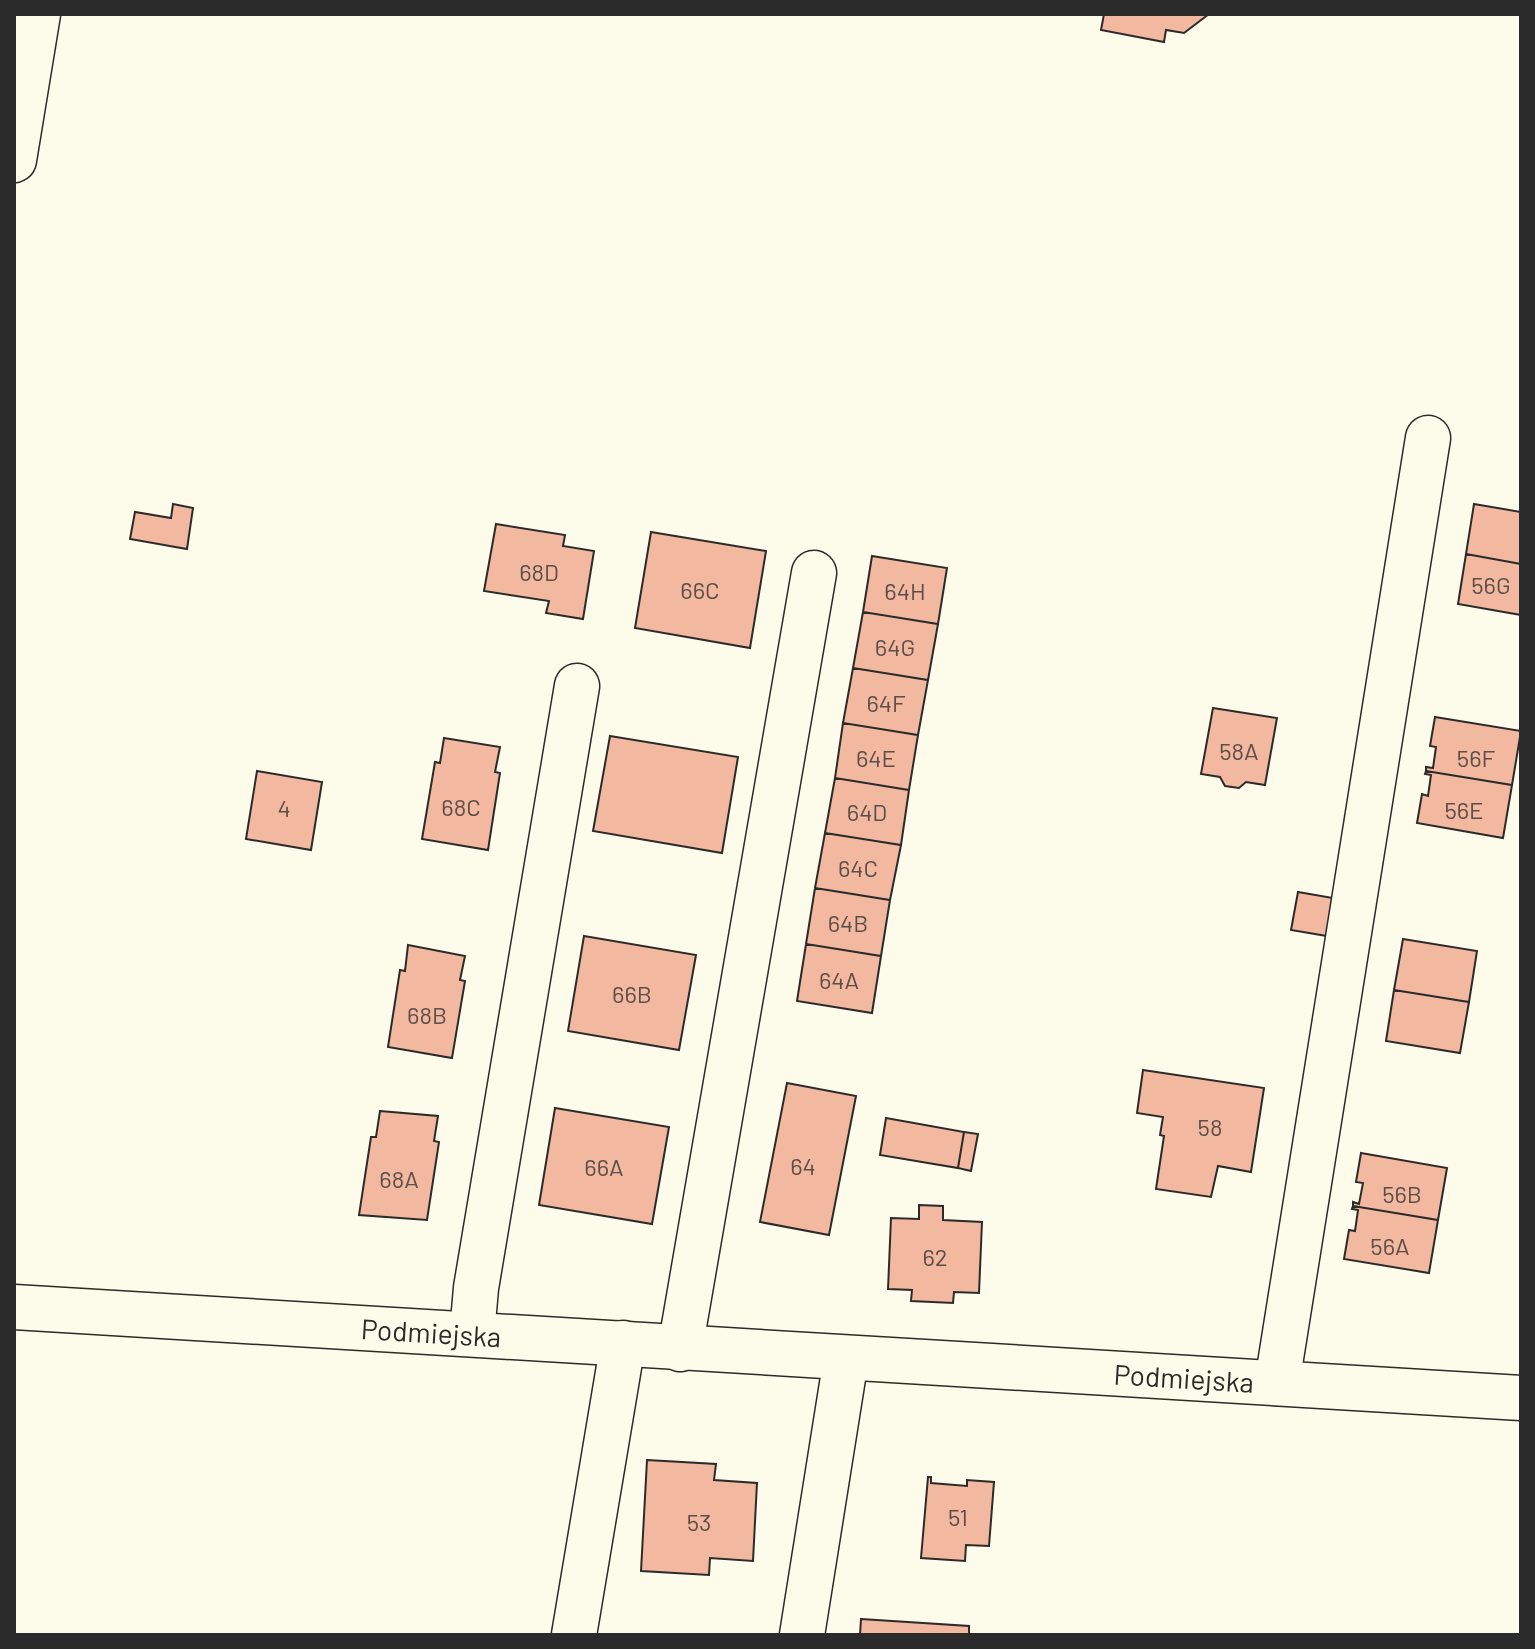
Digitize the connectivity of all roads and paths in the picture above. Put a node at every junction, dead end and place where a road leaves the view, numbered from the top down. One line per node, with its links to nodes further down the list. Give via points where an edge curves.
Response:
1 (38, 14): 2 (street)
2 (14, 160)
3 (1428, 438): 11 (street)
4 (814, 573): 9 (street)
5 (577, 686): 7 (street)
6 (14, 1307): 7 (street, Podmiejska)
7 (472, 1334): 8 (street, Podmiejska)
8 (623, 1343): 9 (street, Podmiejska); 13 (street)
9 (680, 1349): 10 (street, Podmiejska)
10 (846, 1359): 11 (street, Podmiejska); 14 (street)
11 (1277, 1383): 12 (street, Podmiejska)
12 (1521, 1398)
13 (574, 1635)
14 (802, 1635)

